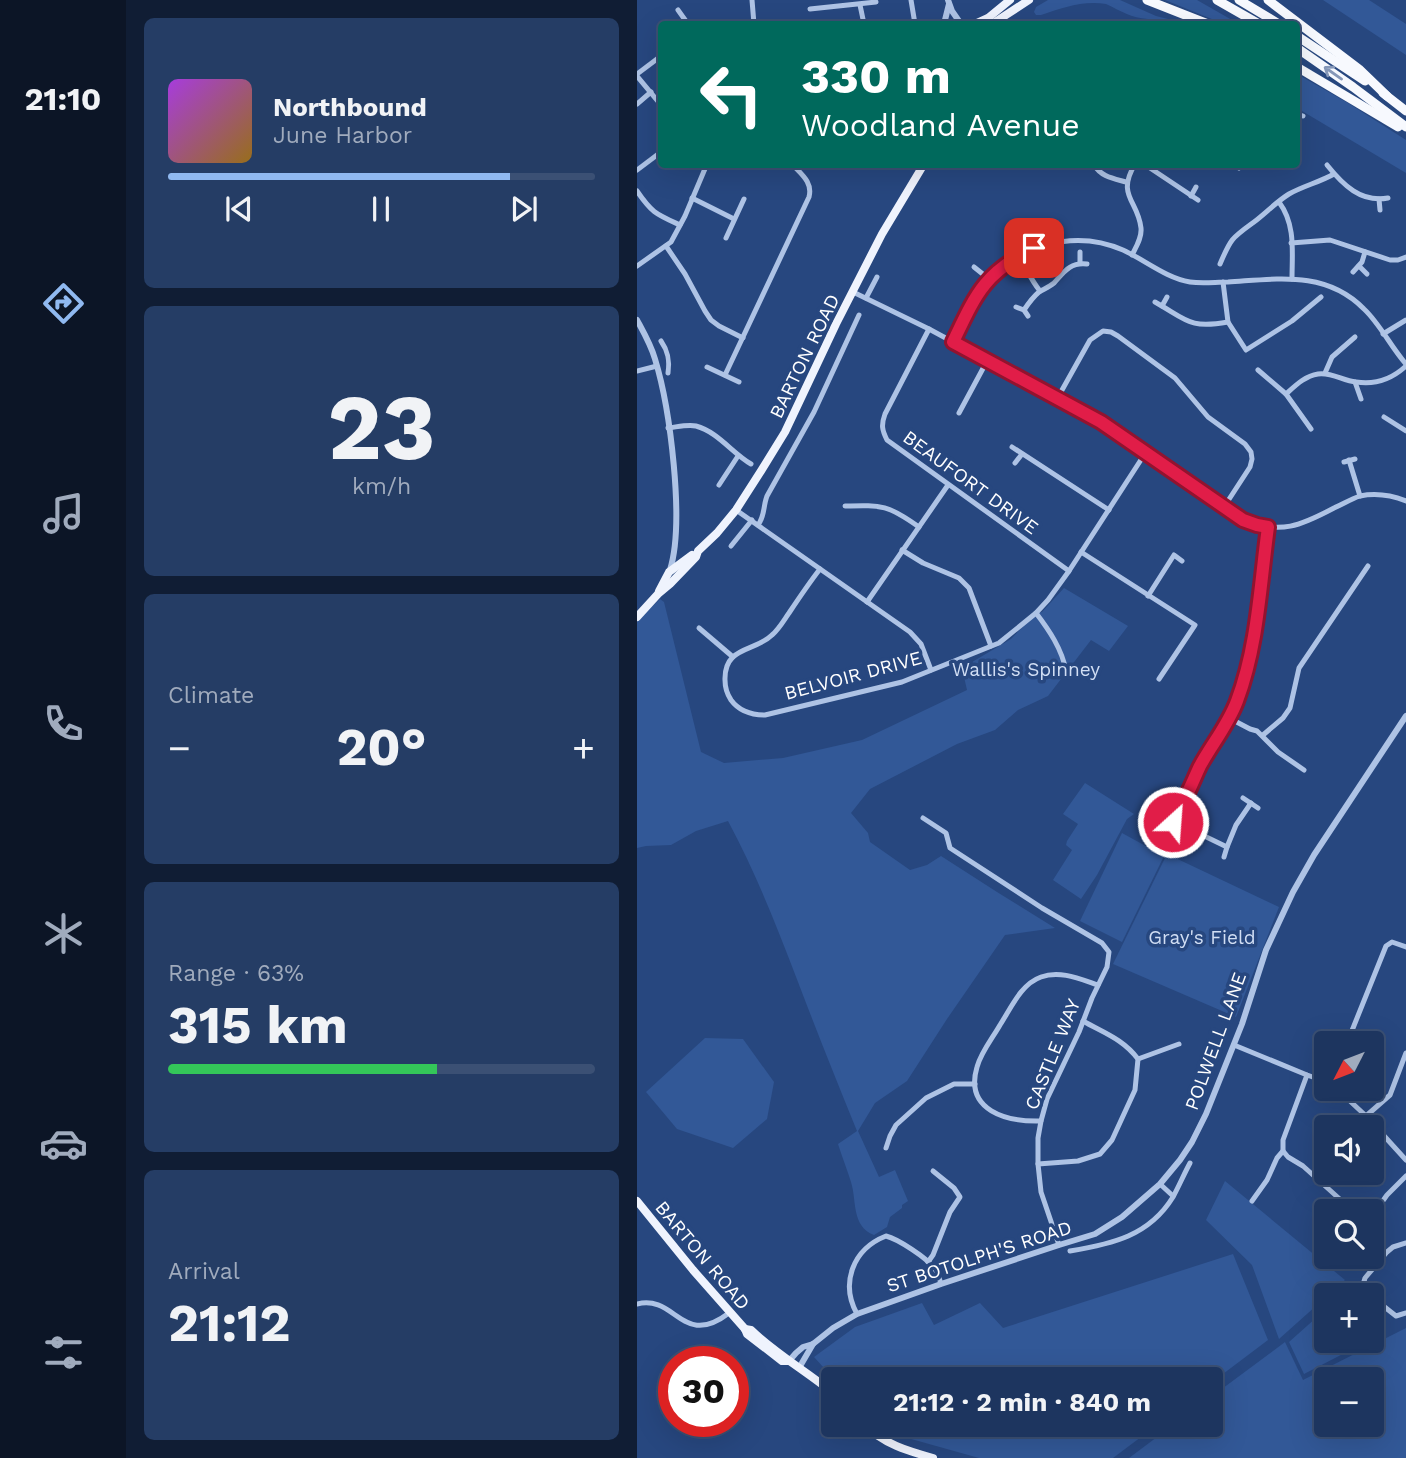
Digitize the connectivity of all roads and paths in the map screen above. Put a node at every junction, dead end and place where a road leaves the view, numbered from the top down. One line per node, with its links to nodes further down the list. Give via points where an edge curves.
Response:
1 (752, 0): 15 (street)
2 (1010, 0): 20 (main road)
3 (1028, 0): 21 (main road)
4 (1147, 0): 22 (highway)
5 (1217, 0): 23 (highway)
6 (1239, 0): 24 (highway)
7 (1268, 0): 25 (highway)
8 (911, 1): 17 (street)
9 (949, 1): 18 (street); 19 (street)
10 (876, 2): 11 (street)
11 (860, 5): 12 (street); 16 (street)
12 (810, 9)
13 (678, 10): 14 (street)
14 (686, 21)
15 (754, 21)
16 (863, 21)
17 (914, 21)
18 (946, 21)
19 (959, 21)
20 (982, 21)
21 (996, 21)
22 (1200, 21)
23 (1254, 21)
24 (1274, 21)
25 (1296, 21)
26 (1300, 24): 33 (highway)
27 (1300, 38): 33 (highway)
28 (1300, 50): 37 (highway, one-way to 28)
29 (658, 58): 31 (street)
30 (1300, 69): 37 (highway)
31 (637, 75): 32 (street)
32 (651, 92): 34 (street); 35 (street)
33 (1387, 96): 36 (highway)
34 (658, 100)
35 (637, 104)
36 (1406, 111)
37 (1406, 129)
38 (658, 154): 46 (street)
39 (1327, 165): 47 (street)
40 (705, 168): 52 (street)
41 (796, 168): 95 (street, via 809,183 809,197)
42 (922, 168): 84 (main road, BARTON ROAD, via 881,234)
43 (1096, 168): 48 (street, via 1110,178)
44 (1133, 168): 48 (street)
45 (1150, 168): 51 (street)
46 (637, 170)
47 (1334, 174): 56 (street, via 1350,190); 57 (street)
48 (1126, 181): 68 (street, via 1141,228)
49 (1196, 187): 51 (street)
50 (637, 191): 61 (street, via 654,212)
51 (1191, 196): 55 (street)
52 (692, 198): 59 (street); 61 (street)
53 (1388, 198): 56 (street)
54 (744, 199): 59 (street)
55 (1198, 200)
56 (1379, 200): 58 (street)
57 (1279, 202): 64 (street, via 1291,224); 69 (street, via 1236,235)
58 (1380, 210)
59 (734, 219): 62 (street)
60 (1048, 222): 63 (street)
61 (680, 225): 65 (street)
62 (726, 238)
63 (1053, 242): 68 (street, via 1092,240); 70 (street)
64 (1291, 243): 67 (street, via 1330,240); 81 (street)
65 (666, 246): 74 (street); 95 (street, via 712,320)
66 (1080, 252): 83 (street, via 1083,263 1069,266)
67 (1365, 252): 71 (street, via 1390,260); 76 (street)
68 (1132, 255): 82 (street, via 1189,282)
69 (1224, 255): 72 (street); 73 (street)
70 (1019, 256): 80 (street); 83 (street)
71 (1406, 257)
72 (1233, 259)
73 (1220, 264)
74 (637, 266)
75 (974, 267): 80 (street)
76 (1359, 267): 77 (street); 78 (street)
77 (1353, 272)
78 (1367, 274)
79 (877, 277): 87 (street)
80 (989, 279): 98 (street)
81 (1292, 279): 82 (street); 94 (street, via 1338,290 1364,309)
82 (1223, 282): 92 (street)
83 (1040, 291): 88 (street, via 1026,313)
84 (853, 292): 87 (street); 136 (main road, BARTON ROAD, via 785,432)
85 (1167, 297): 92 (street, via 1159,304 1196,325)
86 (1321, 297): 99 (street)
87 (866, 298): 93 (street)
88 (1016, 307)
89 (859, 315): 139 (street, BARTON ROAD, via 814,412 767,496)
90 (637, 320): 103 (street)
91 (1406, 320): 94 (street)
92 (1228, 322): 99 (street)
93 (929, 329): 98 (street); 131 (street, BEAUFORT DRIVE, via 885,414 882,431 887,440)
94 (1383, 334): 104 (street)
95 (743, 338): 110 (street)
96 (660, 341): 100 (street)
97 (1352, 341): 109 (street, via 1332,356)
98 (953, 342): 102 (street)
99 (1246, 350): 101 (street)
100 (668, 356): 103 (street); 108 (street)
101 (1252, 358)
102 (987, 361): 114 (street); 116 (street)
103 (656, 363): 106 (street); 120 (street)
104 (1406, 365): 112 (street, via 1383,381)
105 (707, 367): 110 (street)
106 (637, 370)
107 (1258, 370): 113 (street)
108 (668, 373)
109 (1325, 373): 112 (street); 113 (street, via 1307,377)
110 (725, 375): 111 (street)
111 (739, 382)
112 (1355, 383): 115 (street)
113 (1286, 394): 121 (street)
114 (1057, 399): 124 (street); 135 (street, via 1090,340 1103,331 1118,336 1174,378 1208,417 1251,452 1250,467)
115 (1361, 399)
116 (959, 414)
117 (1397, 415): 119 (street)
118 (1384, 417): 119 (street)
119 (1392, 422): 122 (street)
120 (668, 428): 126 (street, via 694,425 714,434); 149 (street, via 676,516)
121 (1311, 429)
122 (1406, 431)
123 (1011, 447): 125 (street)
124 (1146, 452): 135 (street); 137 (street, BELVOIR DRIVE)
125 (1022, 454): 128 (street); 137 (street)
126 (738, 456): 129 (street); 130 (street)
127 (1349, 461): 132 (street)
128 (1016, 463)
129 (751, 464)
130 (719, 485)
131 (948, 485): 140 (street); 152 (street, BEAUFORT DRIVE)
132 (1360, 496): 133 (street); 141 (street, via 1304,523)
133 (1406, 500)
134 (845, 506): 140 (street, via 888,508)
135 (1224, 507): 141 (street, via 1243,520)
136 (736, 510): 138 (street); 149 (main road, BARTON ROAD, via 696,557)
137 (1109, 510): 145 (street, BELVOIR DRIVE)
138 (752, 520): 139 (street); 142 (street)
139 (758, 525): 150 (street)
140 (919, 527): 143 (street)
141 (1268, 527): 167 (street, via 1253,647)
142 (731, 546)
143 (902, 550): 155 (street); 161 (street, via 959,578 969,588)
144 (1166, 550): 146 (street)
145 (1081, 552): 152 (street, BELVOIR DRIVE); 154 (street)
146 (1174, 555): 147 (street); 154 (street)
147 (1182, 561)
148 (1368, 566): 153 (street)
149 (675, 568): 157 (main road, BARTON ROAD)
150 (820, 569): 155 (street); 162 (street, via 773,635)
151 (1355, 569): 153 (street)
152 (1069, 571): 156 (street, BELVOIR DRIVE)
153 (1362, 574): 168 (street, via 1299,668 1290,708)
154 (1148, 596): 159 (street)
155 (867, 602): 163 (street, via 916,638)
156 (1036, 613): 161 (street, BELVOIR DRIVE); 164 (street, via 1063,657)
157 (637, 617)
158 (1200, 617): 159 (street)
159 (1195, 625): 165 (street)
160 (699, 628): 162 (street)
161 (991, 646): 163 (street, BELVOIR DRIVE)
162 (733, 657): 163 (street, BELVOIR DRIVE, via 726,669 726,691 740,709 755,715 880,688)
163 (931, 670)
164 (1066, 671)
165 (1159, 679)
166 (1406, 716): 185 (street, POLWELL LANE, via 1293,892 1266,950)
167 (1229, 718): 168 (street); 175 (street, via 1180,809)
168 (1262, 735): 170 (street)
169 (1301, 756): 170 (street)
170 (1296, 764): 171 (street)
171 (1304, 770)
172 (1243, 798): 173 (street)
173 (1251, 803): 174 (street); 178 (street)
174 (1258, 808)
175 (1171, 817): 177 (street); 177 (street, via 1155,812 1147,826 1152,835 1161,838 1170,834)
176 (923, 818): 181 (street, CASTLE WAY, via 946,833 950,848 1102,943 1109,960)
177 (1173, 826): 178 (street)
178 (1227, 847): 179 (street)
179 (1224, 857)
180 (1406, 947): 183 (street, via 1392,942 1385,946)
181 (1098, 985): 182 (street, CASTLE WAY); 190 (street, via 1056,974 1030,982 981,1055)
182 (1083, 1021): 187 (street, via 1117,1038); 194 (street, CASTLE WAY)
183 (1352, 1031)
184 (1178, 1044): 187 (street)
185 (1234, 1045): 188 (street); 204 (street, POLWELL LANE, via 1192,1142)
186 (1406, 1054): 193 (street, via 1390,1095)
187 (1138, 1059): 200 (street, via 1135,1090 1113,1139 1100,1154 1079,1161)
188 (1307, 1075): 189 (street); 197 (street)
189 (1314, 1077)
190 (975, 1084): 194 (street, via 987,1110 1014,1120); 196 (street, via 954,1084 926,1098 896,1125)
191 (1350, 1101): 192 (street)
192 (1365, 1115)
193 (1367, 1115)
194 (1041, 1121): 200 (street, CASTLE WAY)
195 (1384, 1137): 198 (street)
196 (886, 1148)
197 (1283, 1151): 203 (street); 211 (street)
198 (1406, 1160)
199 (1190, 1163): 207 (street)
200 (1038, 1164): 214 (street, CASTLE WAY, via 1041,1192)
201 (933, 1171): 217 (street, via 960,1197)
202 (1406, 1176): 209 (street)
203 (1314, 1177)
204 (1160, 1184): 206 (street, POLWELL LANE); 207 (street)
205 (1323, 1185): 208 (street)
206 (1152, 1191): 212 (street, ST BOTOLPH'S ROAD)
207 (1173, 1196): 215 (street, via 1152,1223)
208 (1339, 1199)
209 (1384, 1199)
210 (637, 1201): 222 (main road, BARTON ROAD)
211 (1252, 1201)
212 (1095, 1234): 214 (street, ST BOTOLPH'S ROAD); 215 (street)
213 (1406, 1243): 218 (street, via 1393,1247)
214 (1059, 1245): 219 (street, ST BOTOLPH'S ROAD)
215 (1100, 1246): 216 (street)
216 (1070, 1251)
217 (928, 1262): 219 (street); 224 (street, via 893,1238 880,1238 860,1256 851,1272 850,1298)
218 (1364, 1283)
219 (941, 1284): 224 (street, ST BOTOLPH'S ROAD)
220 (637, 1304): 222 (street, via 661,1306 684,1321 704,1326)
221 (1384, 1306): 223 (street, via 1396,1316)
222 (729, 1313): 226 (main road, BARTON ROAD, via 760,1346)
223 (1406, 1313)
224 (857, 1314): 225 (street, ST BOTOLPH'S ROAD)
225 (813, 1345): 226 (street, ST BOTOLPH'S ROAD); 227 (street, ST BOTOLPH'S ROAD)
226 (789, 1361): 227 (main road, BARTON ROAD)
227 (799, 1368): 228 (main road, BARTON ROAD)
228 (821, 1383)
229 (880, 1437): 230 (main road)
230 (933, 1458)

